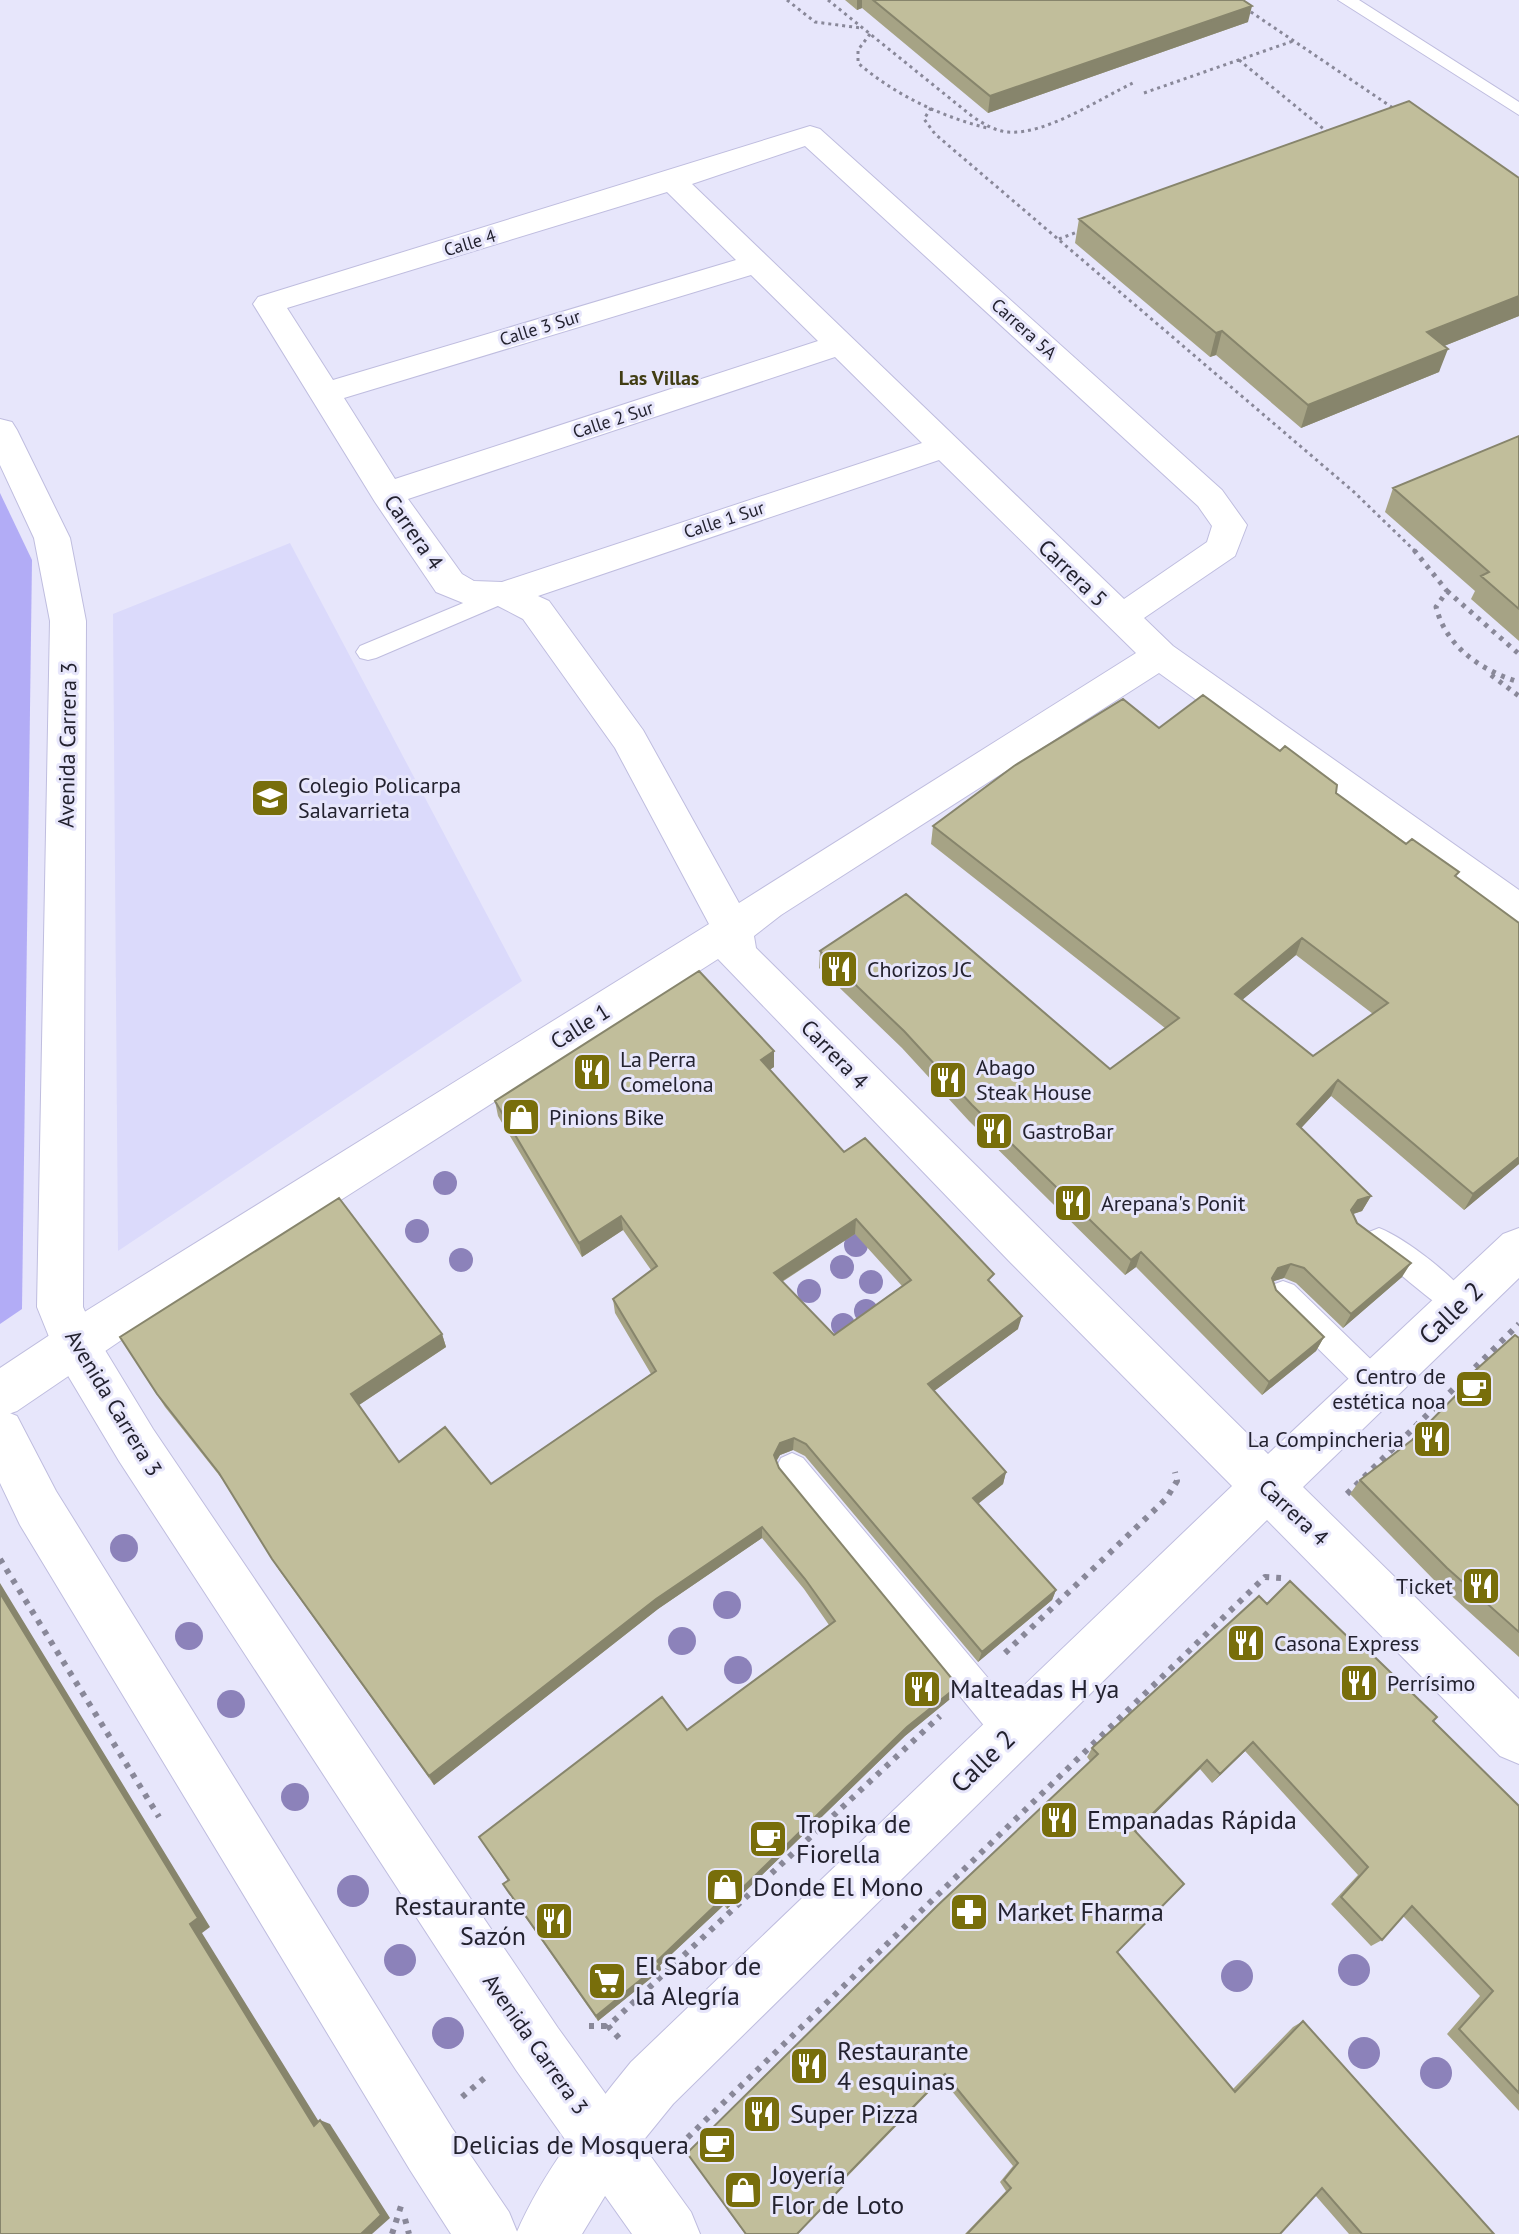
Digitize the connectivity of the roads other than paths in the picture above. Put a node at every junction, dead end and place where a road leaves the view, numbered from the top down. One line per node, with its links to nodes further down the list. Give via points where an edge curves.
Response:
1 (1347, 0): 2 (lane)
2 (1519, 110)
3 (672, 181): 4 (street, Carrera 5); 5 (street, Calle 4); 12 (street, Carrera 5A, via 810,135 1210,498 1230,525 1223,548 1141,606)
4 (756, 264): 6 (street, Carrera 5); 7 (street, Calle 3 Sur)
5 (269, 304): 7 (street, Carrera 4)
6 (840, 345): 9 (street, Carrera 5); 10 (street, Calle 2 Sur)
7 (325, 393): 10 (street, Carrera 4)
8 (0, 430): 21 (street, Avenida Carrera 3, via 52,538 68,621 60,1307)
9 (944, 447): 11 (street, Calle 1 Sur); 12 (street, Carrera 5)
10 (387, 494): 11 (street, Carrera 4, via 449,583 468,593)
11 (504, 594): 13 (lane); 16 (street, Carrera 4, via 536,610 630,740)
12 (1117, 615): 14 (street, Carrera 5)
13 (368, 652)
14 (1160, 655): 15 (street, Carrera 5); 16 (street, Calle 1)
15 (1519, 911)
16 (732, 930): 21 (street, Calle 1); 26 (street, Carrera 4, via 737,955)
17 (1361, 1227): 20 (lane)
18 (1519, 1248): 20 (street, Calle 2)
19 (1283, 1294): 22 (lane)
20 (1459, 1306): 22 (street, Calle 2)
21 (75, 1344): 23 (street, Calle 1); 29 (street, Avenida Carrera 3, via 136,1445)
22 (1376, 1385): 26 (street, Calle 2)
23 (0, 1395)
24 (0, 1432): 30 (street, via 46,1522)
25 (792, 1468): 27 (lane)
26 (1268, 1487): 27 (street, Calle 2); 28 (street, Carrera 4)
27 (1012, 1733): 29 (street, Calle 2, via 652,2083)
28 (1519, 1737)
29 (604, 2142): 31 (street, Calle 2); 32 (street, Avenida Carrera 3)
30 (487, 2234)
31 (547, 2234)
32 (669, 2234)

